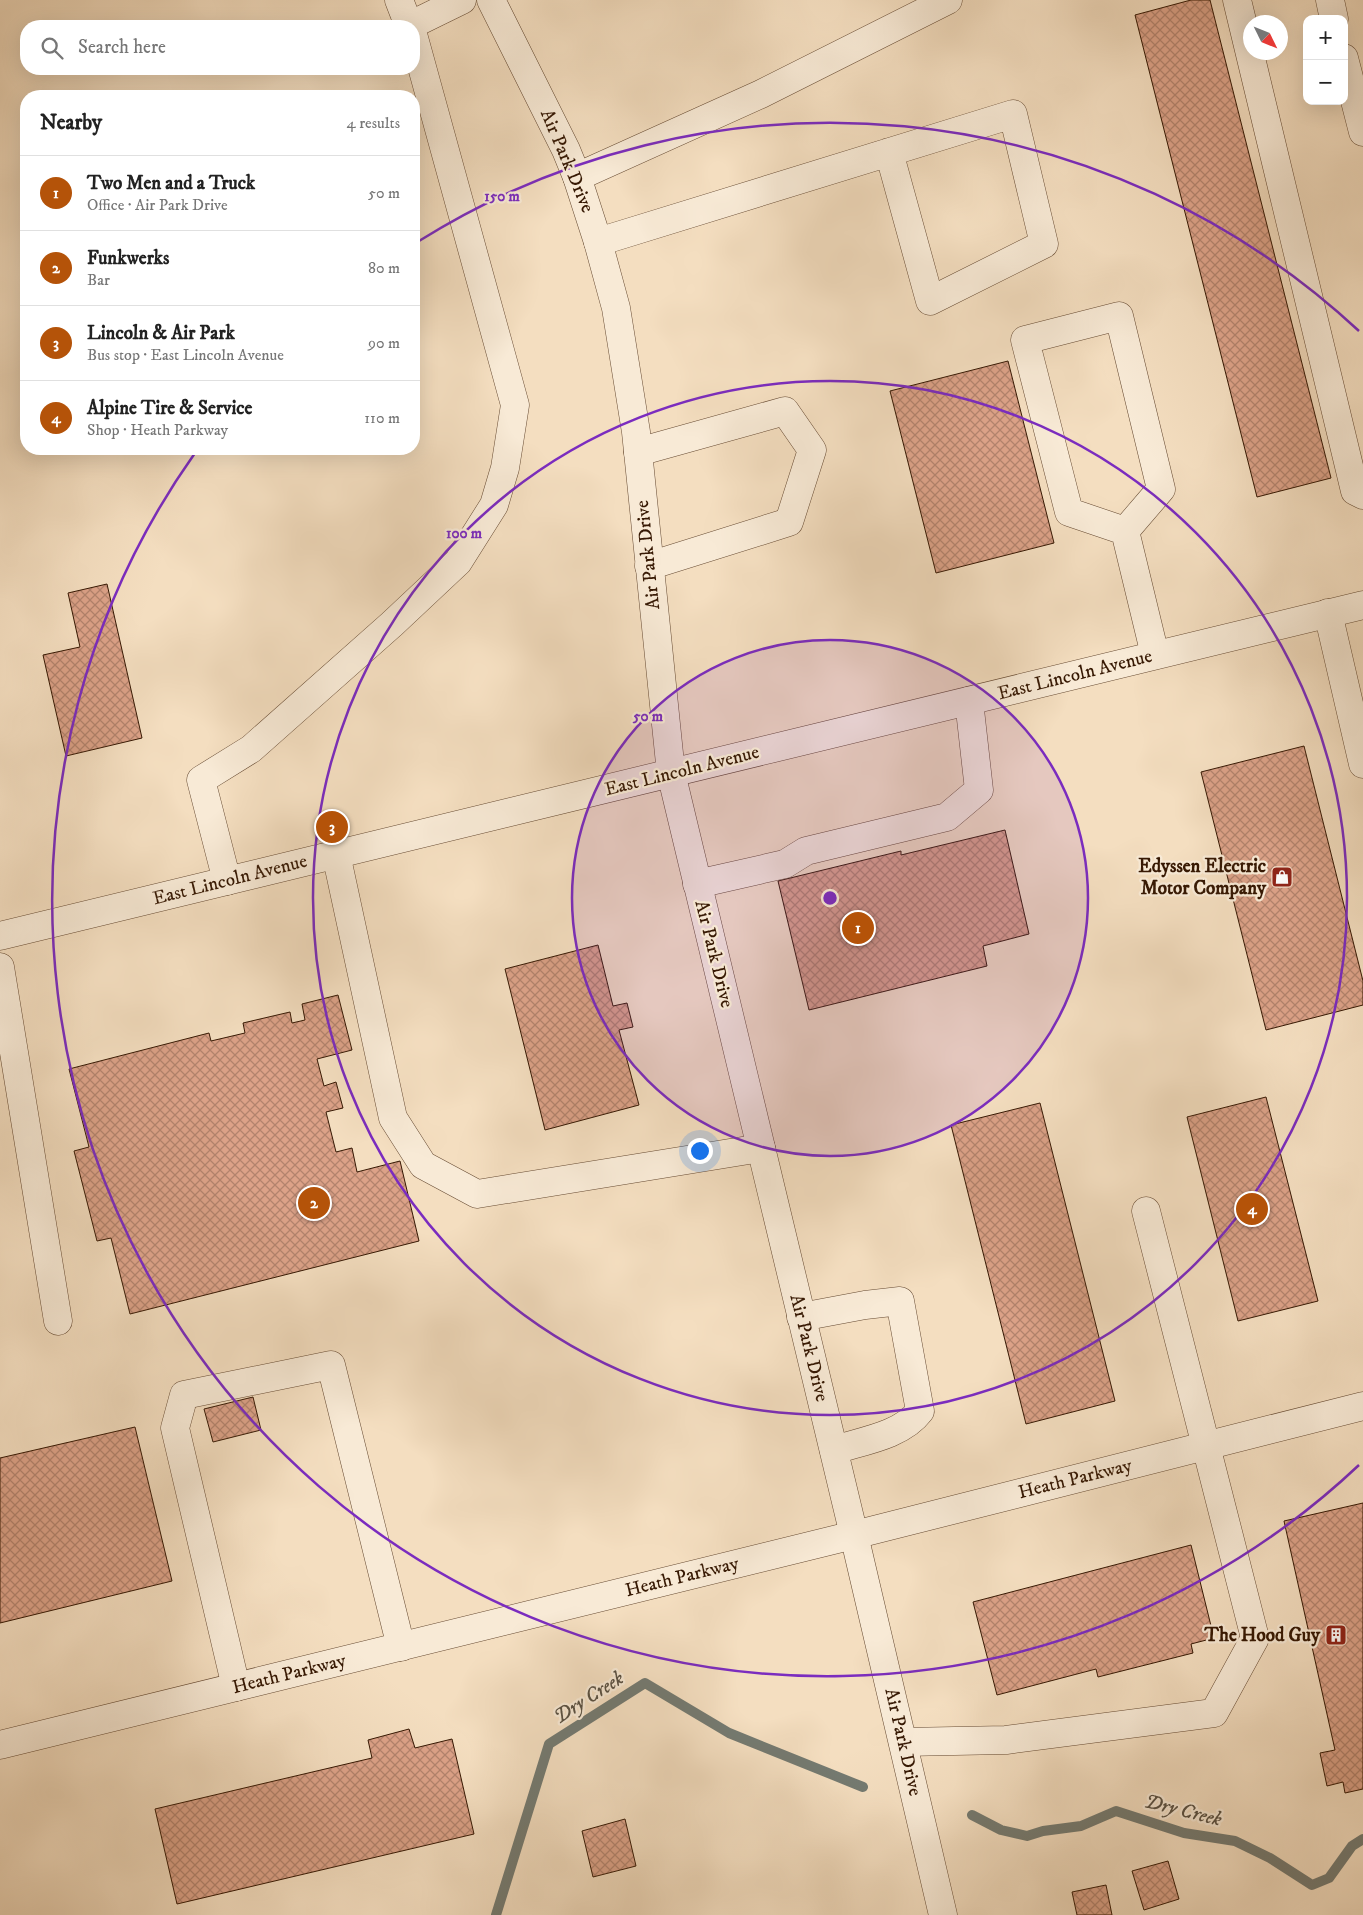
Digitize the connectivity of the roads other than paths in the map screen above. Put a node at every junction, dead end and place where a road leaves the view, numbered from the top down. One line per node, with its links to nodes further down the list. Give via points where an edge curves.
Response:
1 (399, 0): 8 (street)
2 (462, 0): 9 (street)
3 (491, 0): 14 (street, Air Park Drive)
4 (948, 0): 14 (street, via 761,94)
5 (1237, 0): 17 (street, via 1355,491)
6 (1330, 0): 7 (street)
7 (1333, 15)
8 (407, 20)
9 (420, 21)
10 (420, 60): 27 (street, via 515,405 504,468 494,505 458,562 251,749 201,780)
11 (1345, 60): 12 (street)
12 (1363, 132)
13 (889, 152): 13 (street, via 1013,114 1044,244 930,301); 15 (street)
14 (577, 177): 15 (street, Air Park Drive)
15 (598, 242): 16 (street, Air Park Drive, via 616,308)
16 (638, 452): 19 (street, Air Park Drive); 19 (street, via 785,410 812,450 789,522)
17 (1363, 495)
18 (1125, 531): 18 (street, via 1069,512 1025,340 1119,316 1161,489); 22 (street)
19 (649, 566): 25 (street, Air Park Drive)
20 (1363, 605): 21 (street, East Lincoln Avenue)
21 (1328, 613): 22 (street, East Lincoln Avenue); 24 (street)
22 (1156, 655): 23 (street, East Lincoln Avenue)
23 (969, 701): 25 (street, East Lincoln Avenue); 28 (street, via 979,790 947,817 806,851 785,864)
24 (1363, 764)
25 (670, 773): 26 (street, East Lincoln Avenue); 28 (street, Air Park Drive)
26 (336, 854): 27 (street, East Lincoln Avenue); 31 (street, via 393,1118 423,1165 477,1194)
27 (227, 881): 29 (street, East Lincoln Avenue)
28 (697, 884): 31 (street, Air Park Drive)
29 (0, 936)
30 (0, 967): 34 (street)
31 (761, 1148): 33 (street, Air Park Drive)
32 (1146, 1211): 36 (street)
33 (801, 1317): 37 (street, Air Park Drive); 37 (street, via 900,1302 920,1411 893,1432)
34 (58, 1321)
35 (1363, 1406): 36 (street, Heath Parkway)
36 (1205, 1446): 38 (street, Heath Parkway); 41 (street, via 1255,1638 1214,1713 1006,1740)
37 (834, 1450): 38 (street, Air Park Drive)
38 (854, 1535): 39 (street, Heath Parkway); 41 (street, Air Park Drive)
39 (401, 1646): 40 (street, Heath Parkway); 40 (street, via 331,1365 184,1395 175,1428)
40 (236, 1687): 42 (street, Heath Parkway)
41 (903, 1742): 43 (street, Air Park Drive)
42 (0, 1745)
43 (943, 1915)

